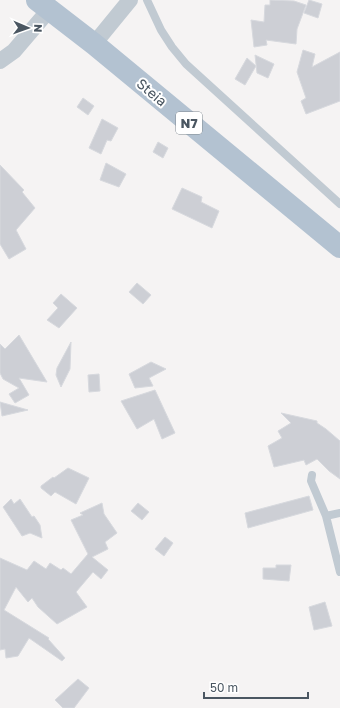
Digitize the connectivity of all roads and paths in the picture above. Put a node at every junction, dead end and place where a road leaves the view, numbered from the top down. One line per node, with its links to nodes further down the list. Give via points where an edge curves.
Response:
1 (130, 0): 4 (street)
2 (147, 0): 6 (lane, via 161,30 186,64)
3 (43, 5): 4 (main road, Steia / N7); 5 (street, via 14,51)
4 (94, 44): 7 (main road, Steia / N7)
5 (0, 60)
6 (340, 204)
7 (340, 247)
8 (312, 475): 10 (lane, via 311,481)
9 (340, 513): 10 (lane)
10 (326, 516): 11 (lane)
11 (340, 572)

